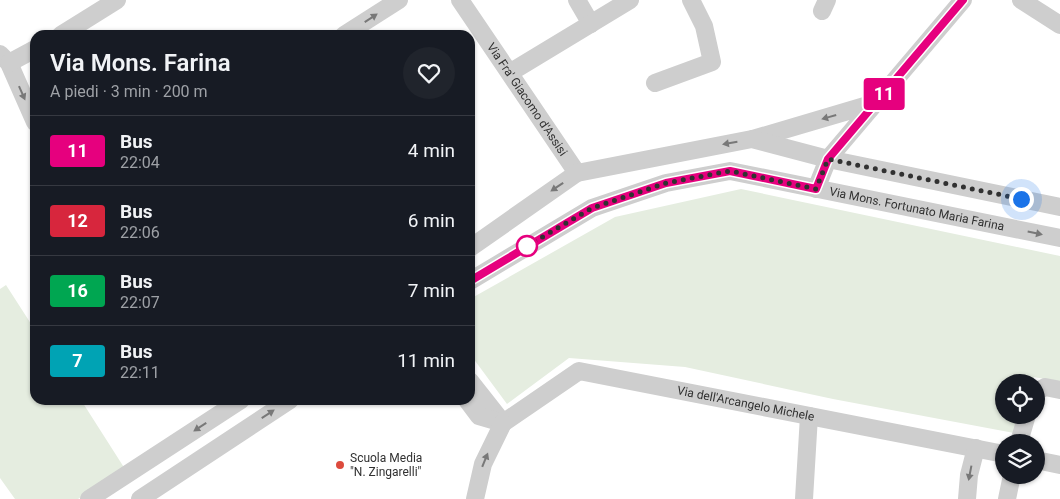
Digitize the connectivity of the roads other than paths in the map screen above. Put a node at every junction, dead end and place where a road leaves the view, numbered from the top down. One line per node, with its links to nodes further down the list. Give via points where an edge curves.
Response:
1 (117, 0): 11 (street)
2 (399, 0): 12 (street, one-way to 2)
3 (460, 0): 15 (street, Via Fra' Giacomo d'Assisi)
4 (577, 0): 9 (street)
5 (630, 0): 9 (street)
6 (691, 0): 16 (street, via 704,26 712,62)
7 (963, 0): 17 (street)
8 (1021, 0): 10 (street)
9 (591, 24): 15 (street)
10 (1060, 24)
11 (69, 30)
12 (352, 30)
13 (30, 51): 14 (street)
14 (4, 59): 18 (street, one-way to 18)
15 (511, 72): 21 (street, Via Fra' Giacomo d'Assisi)
16 (656, 83)
17 (875, 104): 19 (street, one-way to 19); 20 (street)
18 (30, 112)
19 (752, 139): 20 (street); 21 (street, one-way to 21)
20 (828, 159): 22 (street); 23 (street)
21 (577, 173): 25 (street, one-way to 25)
22 (816, 189): 24 (street, Via Mons. Fortunato Maria Farina, one-way to 24); 26 (street, Via Mons. Fortunato Maria Farina, via 730,171 666,183 592,208)
23 (1060, 207)
24 (1060, 238)
25 (475, 244)
26 (475, 278)
27 (1045, 387): 29 (street)
28 (475, 388): 34 (street)
29 (1060, 390)
30 (233, 405): 40 (street, one-way to 40)
31 (282, 405): 41 (street, one-way to 31)
32 (471, 405): 34 (street, via 479,416)
33 (809, 416): 34 (street, Via dell'Arcangelo Michele, via 579,371); 35 (street, Via dell'Arcangelo Michele); 43 (street)
34 (502, 423): 42 (street, one-way to 34, via 483,464)
35 (976, 448): 36 (street, Via dell'Arcangelo Michele); 44 (street, one-way to 44, via 969,475)
36 (995, 452)
37 (1045, 462): 38 (street)
38 (1060, 465)
39 (1010, 484): 45 (street)
40 (89, 499)
41 (140, 499)
42 (476, 499)
43 (804, 499)
44 (968, 499)
45 (1007, 499)

